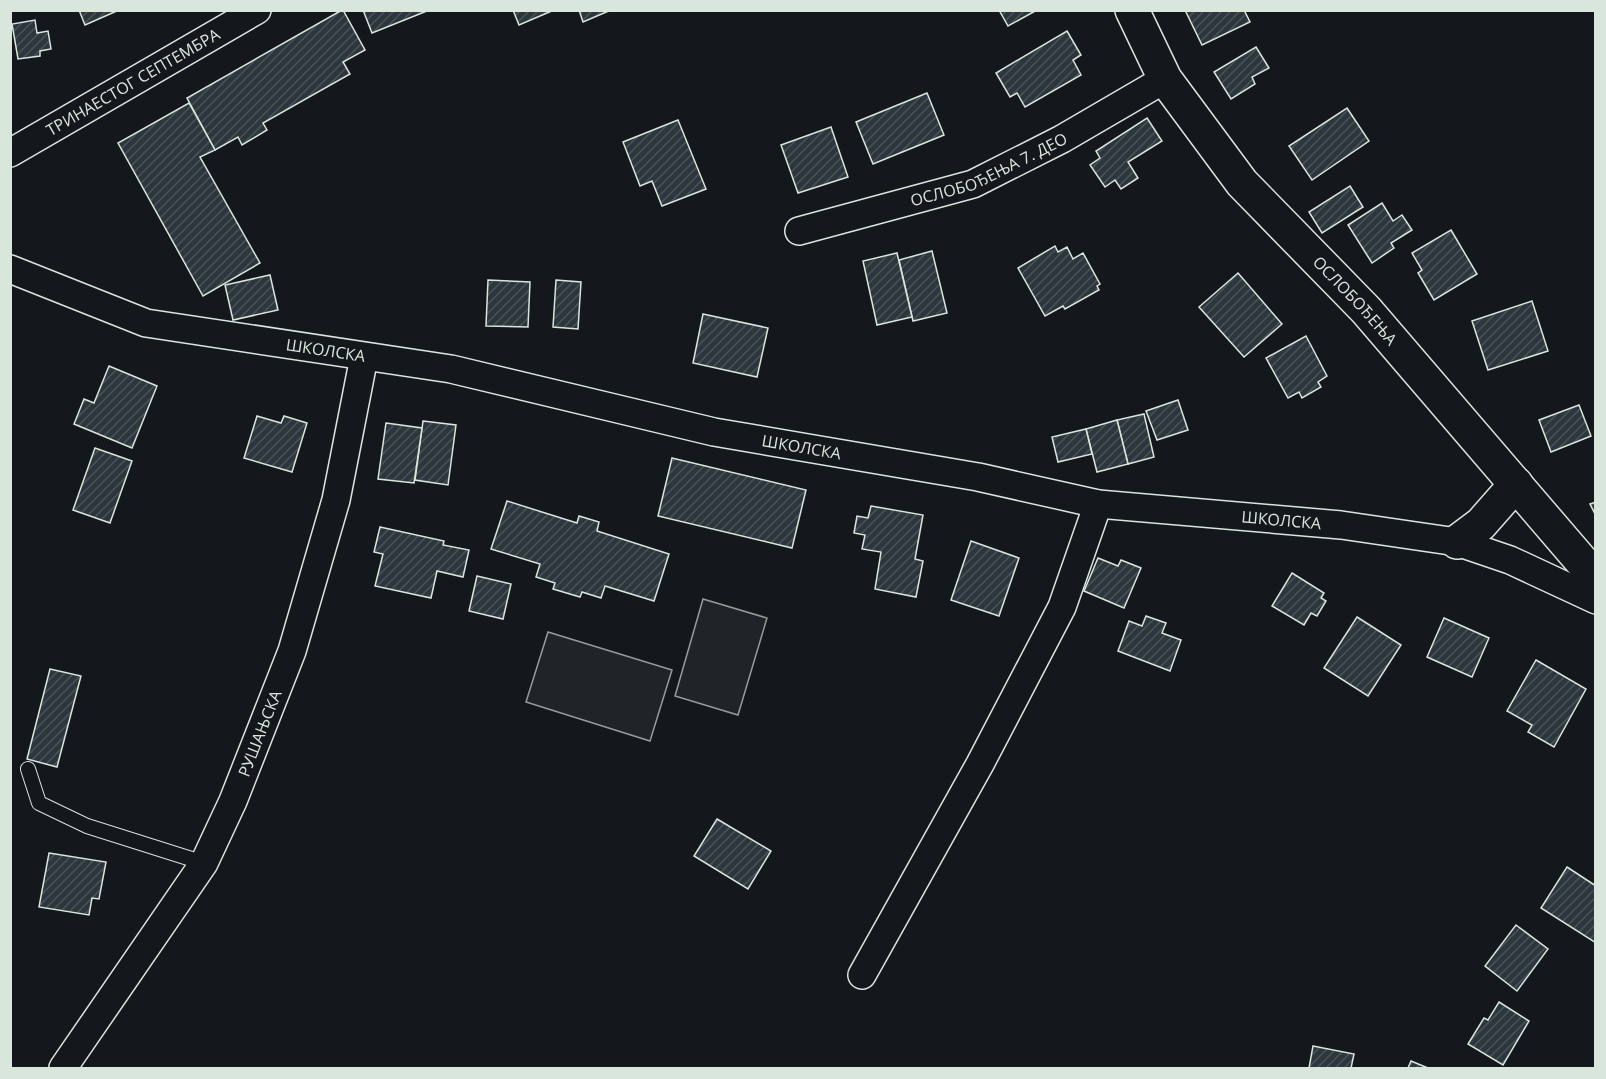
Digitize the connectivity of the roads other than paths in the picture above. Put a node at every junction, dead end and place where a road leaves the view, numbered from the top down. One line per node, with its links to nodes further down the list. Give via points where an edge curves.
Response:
1 (257, 10): 4 (street, ТРИНАЕСТОГ СЕПТЕМБРА)
2 (1132, 10): 3 (street, ОСЛОБОЂЕЊА)
3 (1165, 79): 5 (street, ОСЛОБОЂЕЊА 7. ДЕО, via 1062,139 973,184); 8 (street, ОСЛОБОЂЕЊА, via 1242,183 1366,310)
4 (10, 153)
5 (799, 231)
6 (10, 269): 7 (street, ШКОЛСКА, via 146,323)
7 (364, 357): 9 (street, ШКОЛСКА, via 451,369 714,432 978,477); 14 (street, РУШАЊСКА, via 336,500 292,651 233,801)
8 (1516, 484): 10 (street, via 1481,524); 11 (street, ОСЛОБОЂЕЊА)
9 (1098, 504): 10 (street, ШКОЛСКА, via 1341,525); 15 (street, via 1062,607)
10 (1457, 542): 12 (street, ШКОЛСКА, via 1510,560)
11 (1596, 578)
12 (1596, 600)
13 (28, 769): 14 (lane, via 39,803 87,826)
14 (204, 863): 16 (street, РУШАЊСКА)
15 (862, 975)
16 (63, 1068)

